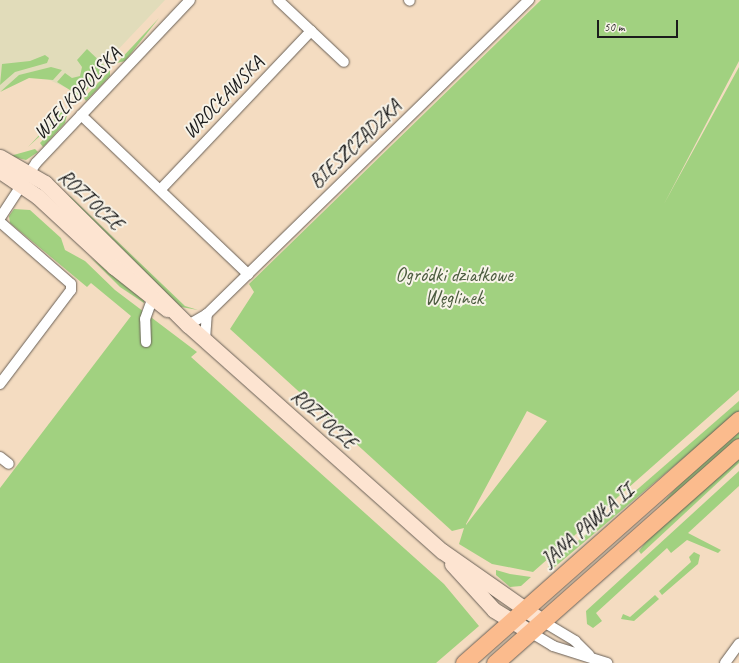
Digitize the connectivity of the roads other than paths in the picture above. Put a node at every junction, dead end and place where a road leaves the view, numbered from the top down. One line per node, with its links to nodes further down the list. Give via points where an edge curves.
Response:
1 (190, 0): 6 (street, WIELKOPOLSKA)
2 (278, 0): 4 (street)
3 (529, 0): 14 (street, BIESZCZADZKA)
4 (311, 31): 5 (street); 11 (street, WROCŁAWSKA)
5 (344, 62)
6 (81, 116): 9 (street, WIELKOPOLSKA); 11 (street)
7 (0, 157): 9 (street, ROZTOCZE)
8 (0, 171): 10 (street, ROZTOCZE)
9 (30, 172): 10 (street, WIELKOPOLSKA); 17 (street, ROZTOCZE, via 163,296)
10 (22, 185): 12 (street, WIELKOPOLSKA); 15 (street, ROZTOCZE)
11 (161, 189): 14 (street)
12 (0, 218)
13 (0, 222): 20 (street, via 71,284 71,290)
14 (248, 274): 16 (street, BIESZCZADZKA)
15 (152, 300): 17 (street, ROZTOCZE); 19 (street, via 145,319)
16 (207, 314): 17 (street, BIESZCZADZKA); 18 (street)
17 (184, 321): 18 (street, ROZTOCZE)
18 (205, 340): 25 (street, ROZTOCZE)
19 (146, 342)
20 (0, 384)
21 (739, 420): 26 (main road, JANA PAWŁA II)
22 (739, 447): 28 (main road)
23 (0, 457): 24 (street)
24 (9, 464)
25 (442, 551): 26 (street, ROZTOCZE); 27 (street, ROZTOCZE, via 481,597)
26 (524, 610): 27 (main road, JANA PAWŁA II); 28 (street, ROZTOCZE)
27 (511, 621): 28 (street, ROZTOCZE); 31 (main road, JANA PAWŁA II)
28 (536, 627): 30 (street, via 575,641); 30 (street, via 553,646); 32 (main road)
29 (739, 644): 34 (street)
30 (589, 655): 33 (street)
31 (464, 663)
32 (495, 663)
33 (606, 663)
34 (725, 663)

